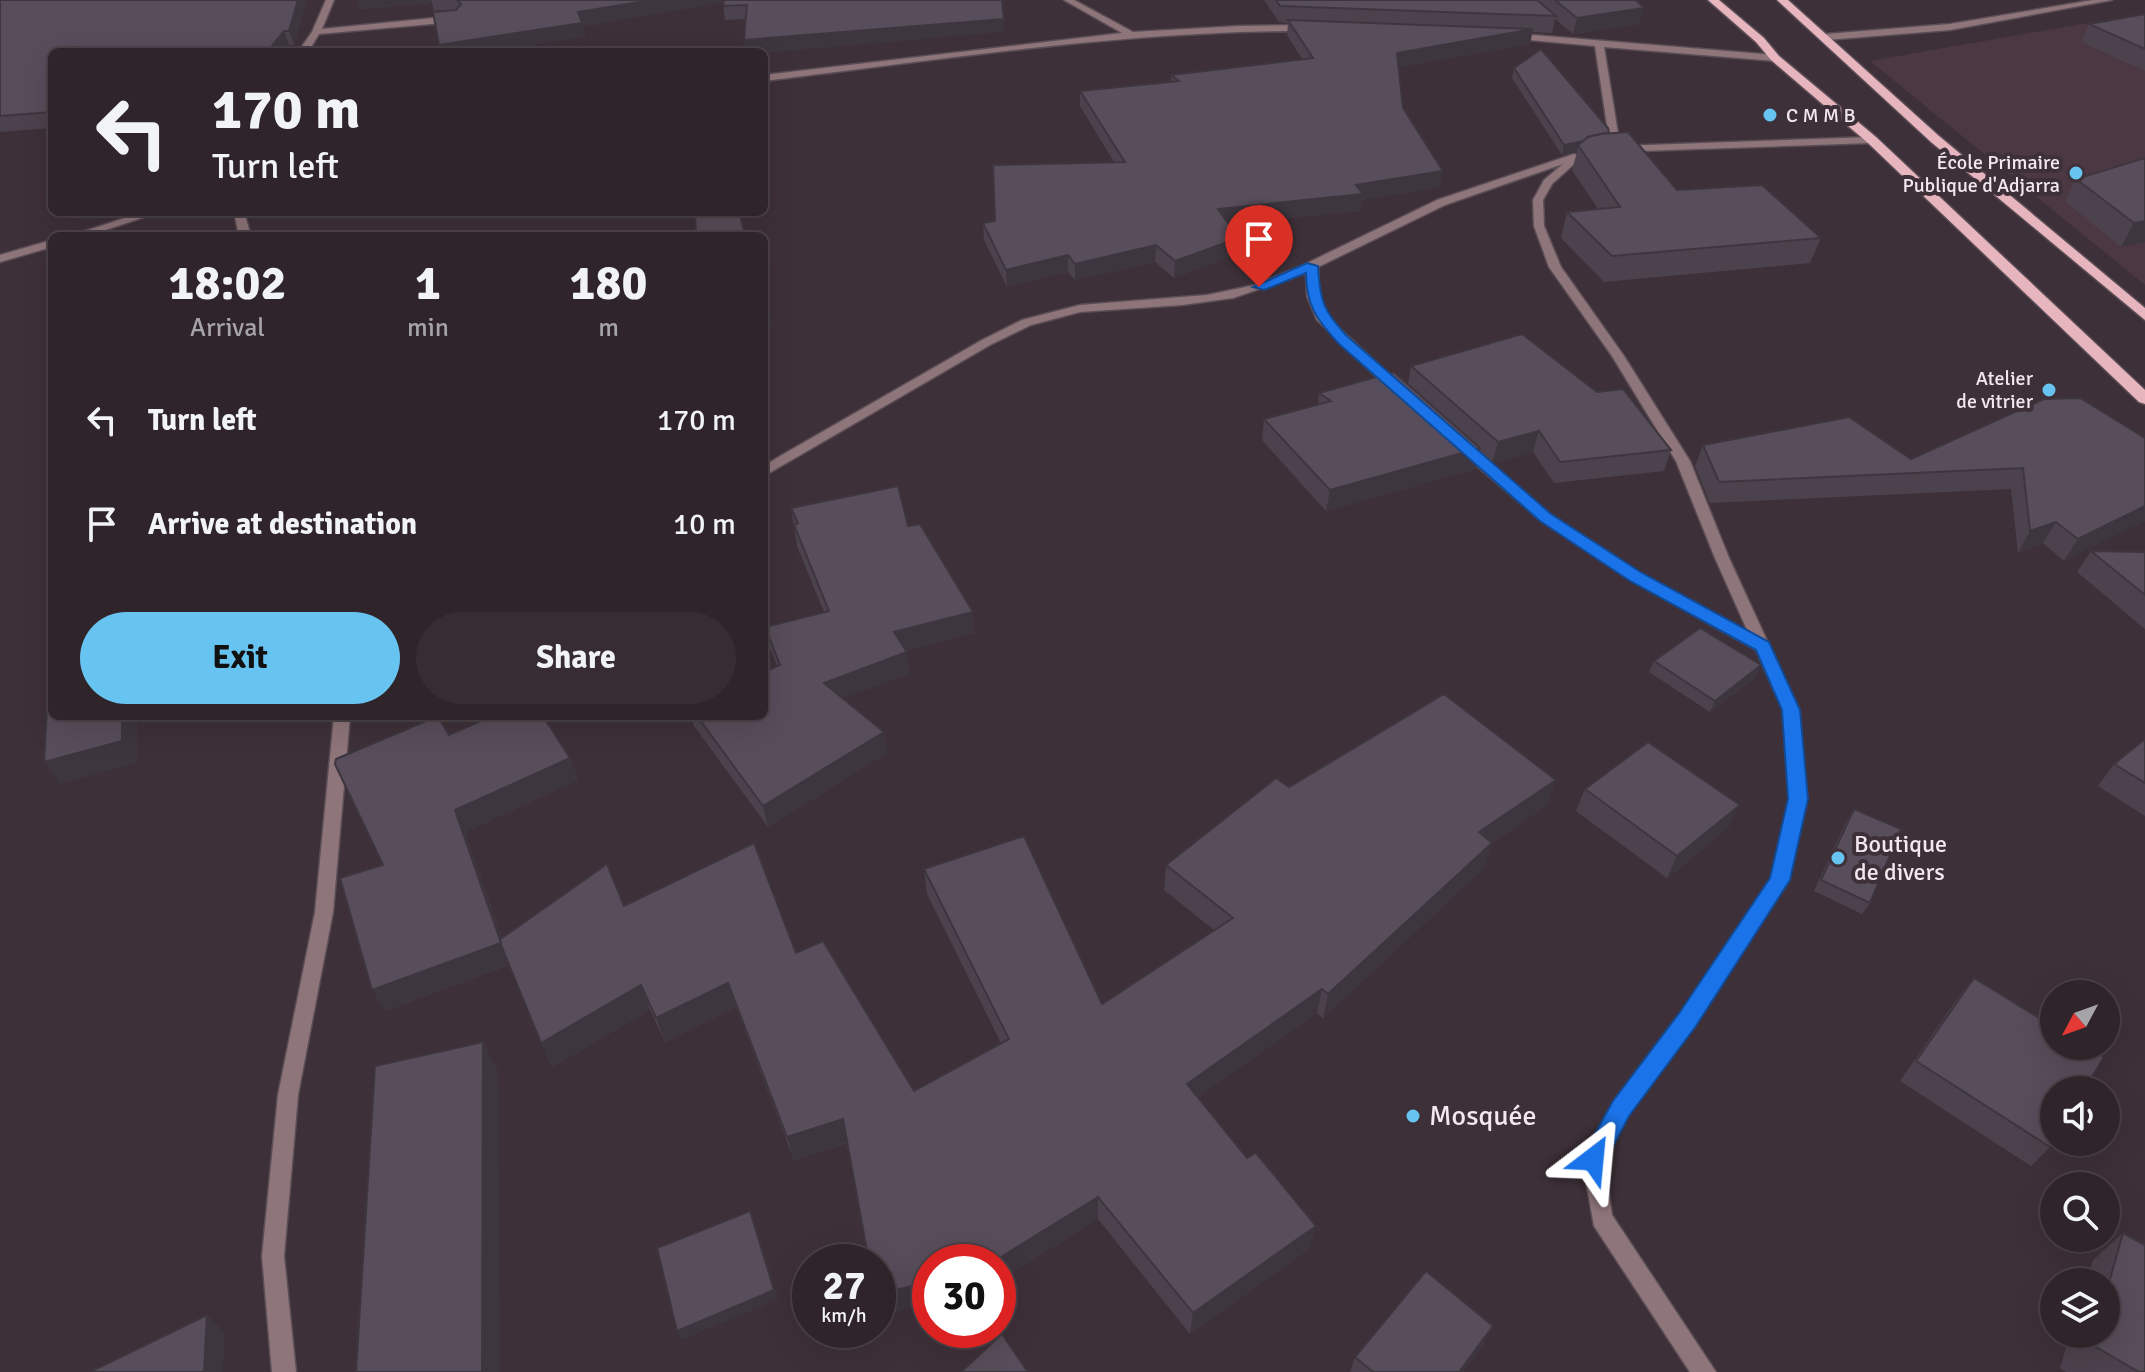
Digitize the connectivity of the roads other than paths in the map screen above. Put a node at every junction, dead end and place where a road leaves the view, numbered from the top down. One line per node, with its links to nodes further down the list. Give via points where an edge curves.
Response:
1 (330, 0): 9 (street)
2 (1068, 0): 10 (street)
3 (1713, 0): 16 (main road)
4 (1782, 0): 12 (main road)
5 (2108, 0): 12 (street, via 1950,27)
6 (458, 18): 9 (street)
7 (1314, 28): 10 (street)
8 (1557, 30): 13 (street)
9 (316, 32): 15 (street)
10 (1131, 33): 17 (street)
11 (1493, 36): 13 (street)
12 (1826, 37): 25 (main road, via 1935,139)
13 (1569, 39): 14 (street)
14 (1599, 42): 16 (street); 19 (street)
15 (306, 48)
16 (1775, 58): 18 (main road)
17 (768, 78)
18 (1872, 140): 19 (street); 27 (main road)
19 (1597, 152): 24 (street, via 1435,206); 30 (street, via 1548,182 1538,200 1539,226 1555,267 1683,461)
20 (141, 216): 21 (street)
21 (89, 232)
22 (48, 244): 23 (street)
23 (0, 259)
24 (1312, 266): 26 (street, via 1313,296 1321,317); 29 (street, via 1216,298 1077,309 1014,328)
25 (2145, 316)
26 (1409, 399)
27 (2145, 399)
28 (1450, 436): 30 (street, via 1545,517 1636,577)
29 (768, 470)
30 (1763, 647): 33 (street, via 1791,710 1798,799 1780,880 1688,1019 1621,1108 1593,1159 1602,1219)
31 (342, 720): 32 (street, via 324,912 288,1095 273,1256)
32 (284, 1372)
33 (1704, 1372)

